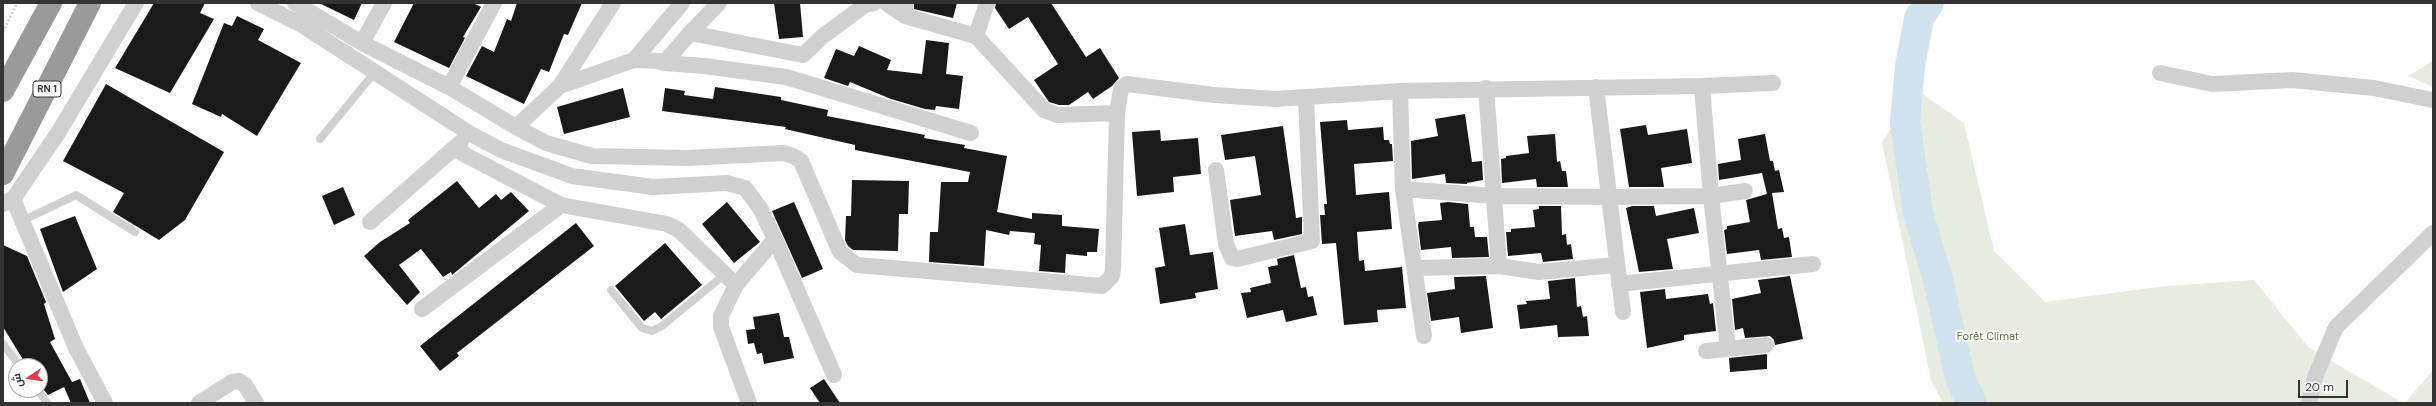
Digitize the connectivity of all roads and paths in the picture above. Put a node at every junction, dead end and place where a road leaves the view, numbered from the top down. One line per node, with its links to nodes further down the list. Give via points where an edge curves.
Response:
1 (17, 3): 16 (path)
2 (51, 3): 31 (highway)
3 (90, 3): 41 (highway, RN 1)
4 (136, 3): 47 (street, via 58,133)
5 (258, 3): 22 (street, via 302,25)
6 (295, 3): 19 (street)
7 (384, 3): 19 (street)
8 (494, 3): 27 (street)
9 (613, 3): 25 (street)
10 (682, 3): 20 (street)
11 (719, 3): 17 (street)
12 (874, 3): 17 (street, via 865,5 823,36 803,55)
13 (886, 3): 15 (street)
14 (987, 3): 18 (street)
15 (905, 9): 18 (street)
16 (3, 32)
17 (690, 33): 21 (street)
18 (976, 36): 34 (street, via 1044,110 1057,115)
19 (362, 42): 27 (street)
20 (634, 60): 21 (street); 25 (street)
21 (664, 63): 37 (street, via 786,77)
22 (375, 72): 36 (street); 38 (lane)
23 (2160, 73): 33 (street, via 2212,84 2292,80 2374,88)
24 (1773, 83): 26 (street)
25 (560, 86): 35 (street)
26 (1702, 86): 28 (street); 45 (street)
27 (449, 87): 35 (street)
28 (1596, 87): 29 (street); 46 (street)
29 (1486, 88): 30 (street); 44 (street)
30 (1400, 90): 32 (street); 42 (street)
31 (3, 91)
32 (1306, 96): 34 (street, via 1275,99 1214,95 1127,84 1121,89); 40 (street, via 1312,241 1237,259 1232,258 1226,244)
33 (2433, 100)
34 (1117, 113): 35 (street, via 1113,269 1112,276 1102,286 857,265 840,252 801,161 784,153 680,158 592,156 546,143)
35 (516, 128)
36 (469, 133): 39 (street); 53 (street, via 501,150 572,176 654,187 727,182 745,188 760,208)
37 (971, 133)
38 (320, 139)
39 (454, 150): 48 (street); 50 (street)
40 (1216, 170)
41 (3, 174)
42 (1403, 189): 44 (street); 57 (street)
43 (1745, 191): 45 (street)
44 (1494, 196): 46 (street); 56 (street)
45 (1711, 196): 46 (street); 58 (street)
46 (1608, 197): 55 (street)
47 (8, 201): 49 (street)
48 (561, 206): 59 (street, via 667,224 679,230); 62 (street)
49 (24, 220): 51 (lane, via 76,194); 71 (street, via 76,348)
50 (370, 222)
51 (135, 232)
52 (2433, 233): 75 (street, via 2336,327 2315,377)
53 (775, 239): 59 (street); 70 (street)
54 (1813, 264): 58 (street)
55 (1616, 265): 56 (street, via 1539,272); 60 (street)
56 (1499, 266): 57 (street)
57 (1415, 268): 64 (street)
58 (1720, 275): 60 (street); 67 (street)
59 (730, 280): 61 (lane, via 652,331 642,328); 74 (street, via 721,316 721,327)
60 (1619, 284): 63 (street)
61 (611, 290)
62 (422, 309)
63 (1623, 312)
64 (1424, 336)
65 (3, 344): 69 (lane)
66 (1766, 345): 67 (street)
67 (1728, 349): 68 (street)
68 (1706, 351)
69 (14, 358)
70 (834, 376)
71 (106, 403)
72 (199, 403): 73 (street, via 232,382 239,381 245,385)
73 (256, 403)
74 (750, 403)
75 (2309, 403)

